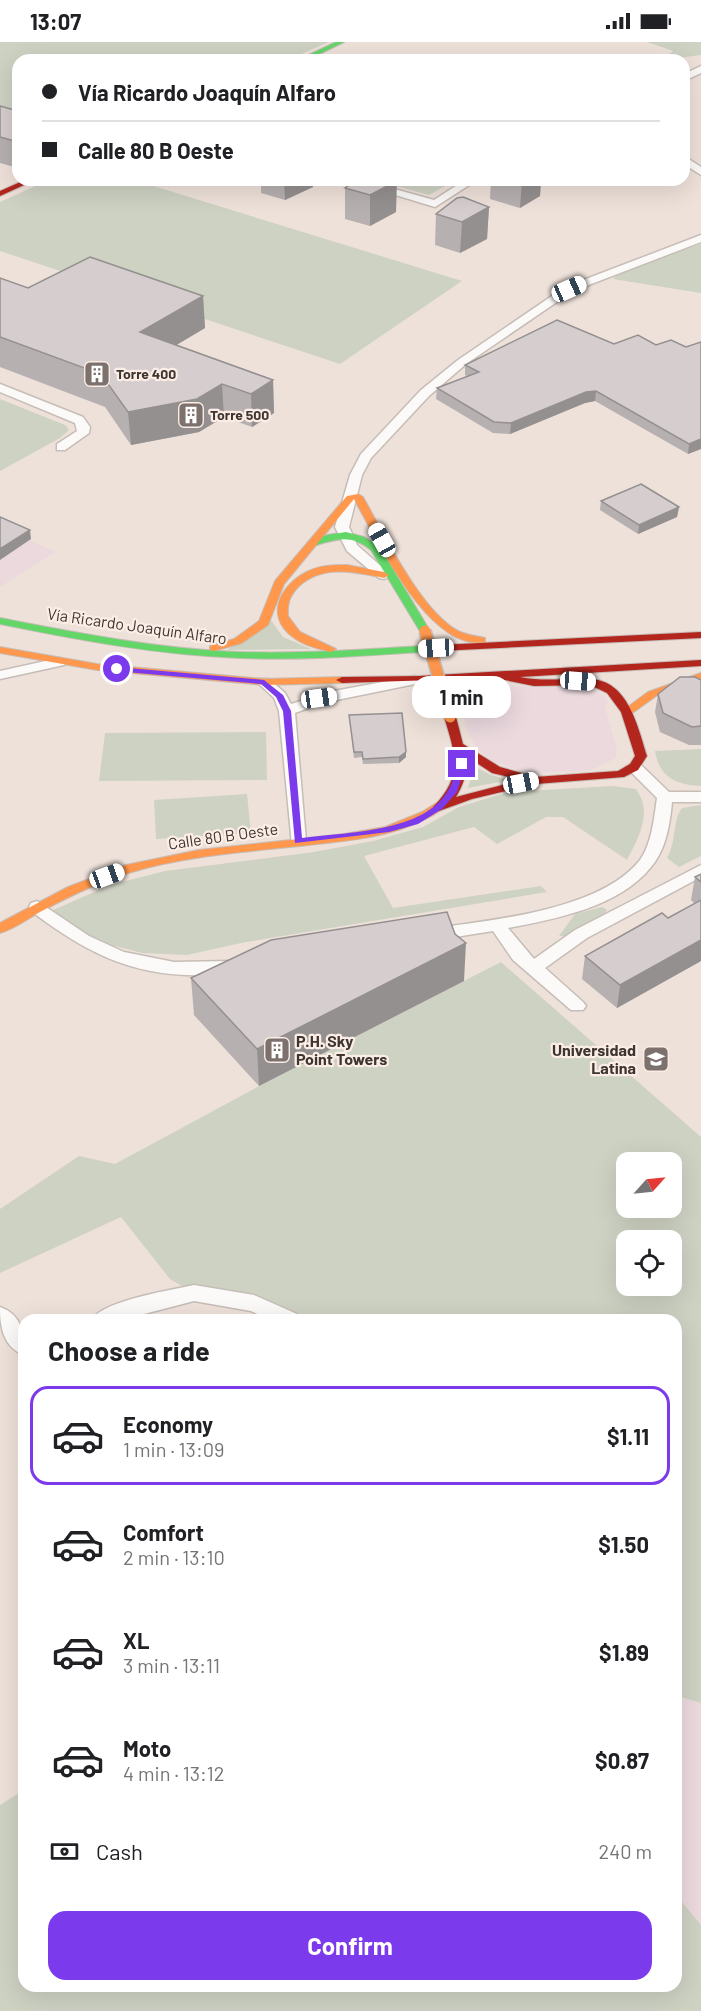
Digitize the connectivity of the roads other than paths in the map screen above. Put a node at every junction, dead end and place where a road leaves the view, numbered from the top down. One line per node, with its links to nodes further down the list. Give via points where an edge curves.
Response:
1 (340, 42): 2 (main road)
2 (314, 54)
3 (18, 186): 6 (main road)
4 (372, 186): 5 (street, via 435,204)
5 (463, 186)
6 (0, 194)
7 (701, 238): 10 (street, via 592,279 545,303 462,362 425,393 365,457 356,476)
8 (0, 388): 9 (street, via 79,420 83,434)
9 (61, 447)
10 (354, 497): 11 (street, via 343,519); 12 (main road); 13 (street); 18 (main road, via 442,626 473,640)
11 (342, 534): 12 (main road); 13 (main road, via 362,537); 14 (street, via 354,550)
12 (314, 543): 20 (main road, via 279,584 267,618 259,628 230,644)
13 (375, 548): 15 (main road)
14 (384, 575): 15 (main road); 21 (main road, via 355,567 318,569 294,581 284,598 282,619 291,632 316,645)
15 (399, 590): 31 (main road, Calle 80 B Oeste, bridge, via 425,631)
16 (0, 621): 20 (main road, Vía Ricardo Joaquín Alfaro, via 98,641)
17 (701, 635): 18 (main road, Vía Ricardo Joaquín Alfaro)
18 (545, 642): 21 (main road, Vía Ricardo Joaquín Alfaro)
19 (0, 650): 22 (main road)
20 (183, 651): 21 (main road, Vía Ricardo Joaquín Alfaro, via 271,656)
21 (350, 653)
22 (59, 662): 25 (street); 28 (main road)
23 (701, 663): 24 (main road)
24 (492, 674): 27 (main road); 30 (main road, via 534,683 592,682 611,692)
25 (0, 675)
26 (701, 676): 30 (main road, via 660,689)
27 (419, 679): 28 (main road); 29 (street, via 319,698)
28 (264, 682): 29 (street, via 280,696)
29 (287, 711): 37 (street)
30 (627, 712): 32 (main road, via 641,756)
31 (459, 746): 33 (main road, via 496,770); 36 (main road, Calle 80 B Oeste, via 459,779)
32 (634, 767): 33 (main road, via 599,778); 34 (street)
33 (536, 780): 36 (main road)
34 (665, 797): 35 (street); 39 (street, via 655,848 644,866)
35 (701, 797)
36 (439, 807): 37 (main road, Calle 80 B Oeste, via 415,822 389,830)
37 (298, 841): 40 (main road, Calle 80 B Oeste, via 149,863 92,882)
38 (701, 870): 41 (street)
39 (604, 895): 41 (street); 42 (street, via 568,908)
40 (37, 908): 43 (main road, Calle 80 B Oeste); 45 (street, via 82,940 130,960 173,970)
41 (624, 912): 46 (street, via 581,934)
42 (496, 924): 44 (street); 46 (street)
43 (0, 929)
44 (412, 938)
45 (252, 964)
46 (533, 968): 47 (street)
47 (577, 1006)
48 (114, 1314): 49 (street, via 194,1293 254,1303)
49 (277, 1314)
50 (0, 1316): 51 (street)
51 (18, 1338)

